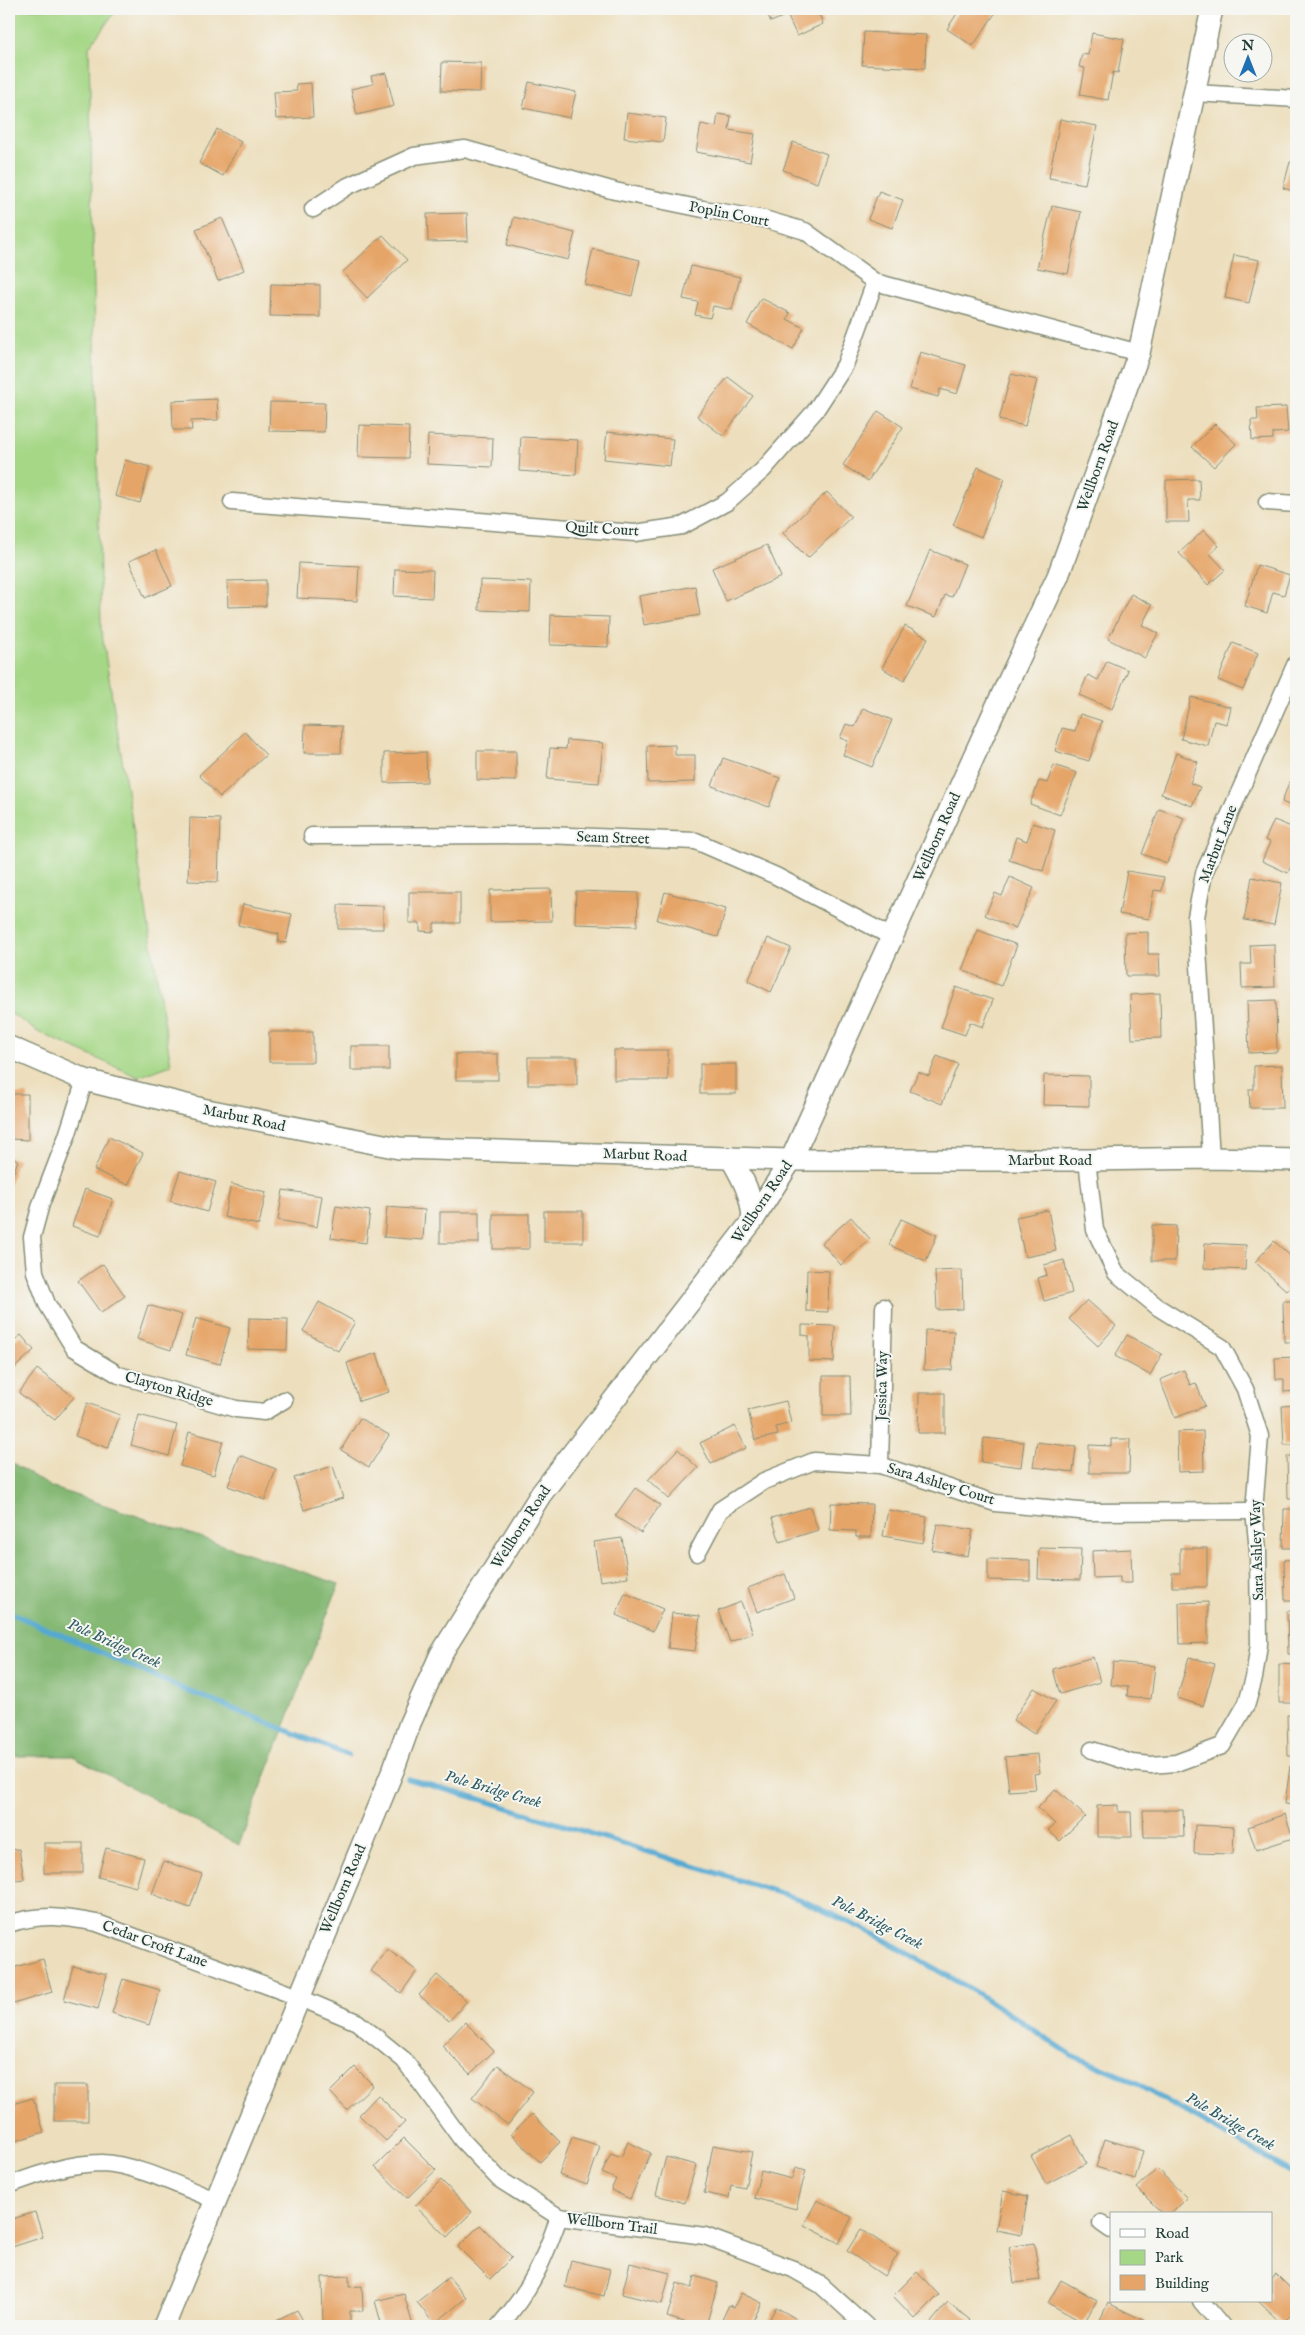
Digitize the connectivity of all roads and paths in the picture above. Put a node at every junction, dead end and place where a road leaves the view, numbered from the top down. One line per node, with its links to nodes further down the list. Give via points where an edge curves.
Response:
1 (1212, 9): 2 (street, Wellborn Road)
2 (1195, 93): 3 (street); 6 (street, Wellborn Road)
3 (1296, 99)
4 (313, 210): 5 (street, Poplin Court, via 348,186 414,156 465,149 615,191 764,219 805,231)
5 (875, 282): 6 (street, Poplin Court); 7 (street, Quilt Court, via 845,365 815,411 763,470 727,502 682,526 635,533)
6 (1139, 353): 12 (street, Wellborn Road, via 1058,576)
7 (232, 502)
8 (1267, 502): 9 (street)
9 (1296, 504)
10 (1296, 663): 16 (street, Marbut Lane, via 1204,873 1196,917)
11 (312, 836): 12 (street, Seam Street, via 544,835 696,842 776,876)
12 (892, 938): 17 (street, Wellborn Road)
13 (9, 1047): 14 (street, Marbut Road)
14 (85, 1080): 15 (street, Marbut Road, via 202,1109 398,1148); 22 (street, Clayton Ridge, via 32,1236 35,1272 47,1304 74,1348 119,1375 236,1409 264,1412)
15 (731, 1158): 17 (street, Marbut Road); 20 (street, via 748,1188)
16 (1211, 1158): 18 (street, Marbut Road); 19 (street, Marbut Road)
17 (791, 1160): 18 (street, Marbut Road); 20 (street, Wellborn Road)
18 (1087, 1160): 24 (street, Sara Ashley Way, via 1095,1230 1116,1273 1159,1308 1222,1347 1245,1389 1260,1436)
19 (1296, 1160)
20 (753, 1220): 28 (street, Wellborn Road, via 541,1494 441,1654)
21 (884, 1307): 23 (street, Jessica Way)
22 (284, 1400)
23 (880, 1465): 24 (street, Sara Ashley Court, via 995,1502 1090,1512); 25 (street, Sara Ashley Court, via 814,1461 764,1481 720,1510)
24 (1254, 1511): 26 (street, Sara Ashley Way, via 1259,1644 1246,1703 1222,1746 1176,1763 1151,1765 1132,1763)
25 (696, 1552)
26 (1092, 1750)
27 (9, 1924): 28 (street, Cedar Croft Lane, via 30,1917 64,1917 97,1923)
28 (298, 1997): 30 (street, Wellborn Road); 31 (street, Wellborn Trail, via 357,2022 404,2060 462,2140 499,2179)
29 (9, 2185): 30 (street, via 73,2165 104,2163 140,2171)
30 (215, 2200): 33 (street, Wellborn Road)
31 (559, 2217): 34 (street, via 545,2258 532,2283); 35 (street, Wellborn Trail, via 705,2236 793,2269 821,2285)
32 (1202, 2302): 36 (street)
33 (164, 2326)
34 (499, 2326)
35 (866, 2326)
36 (1222, 2326)

